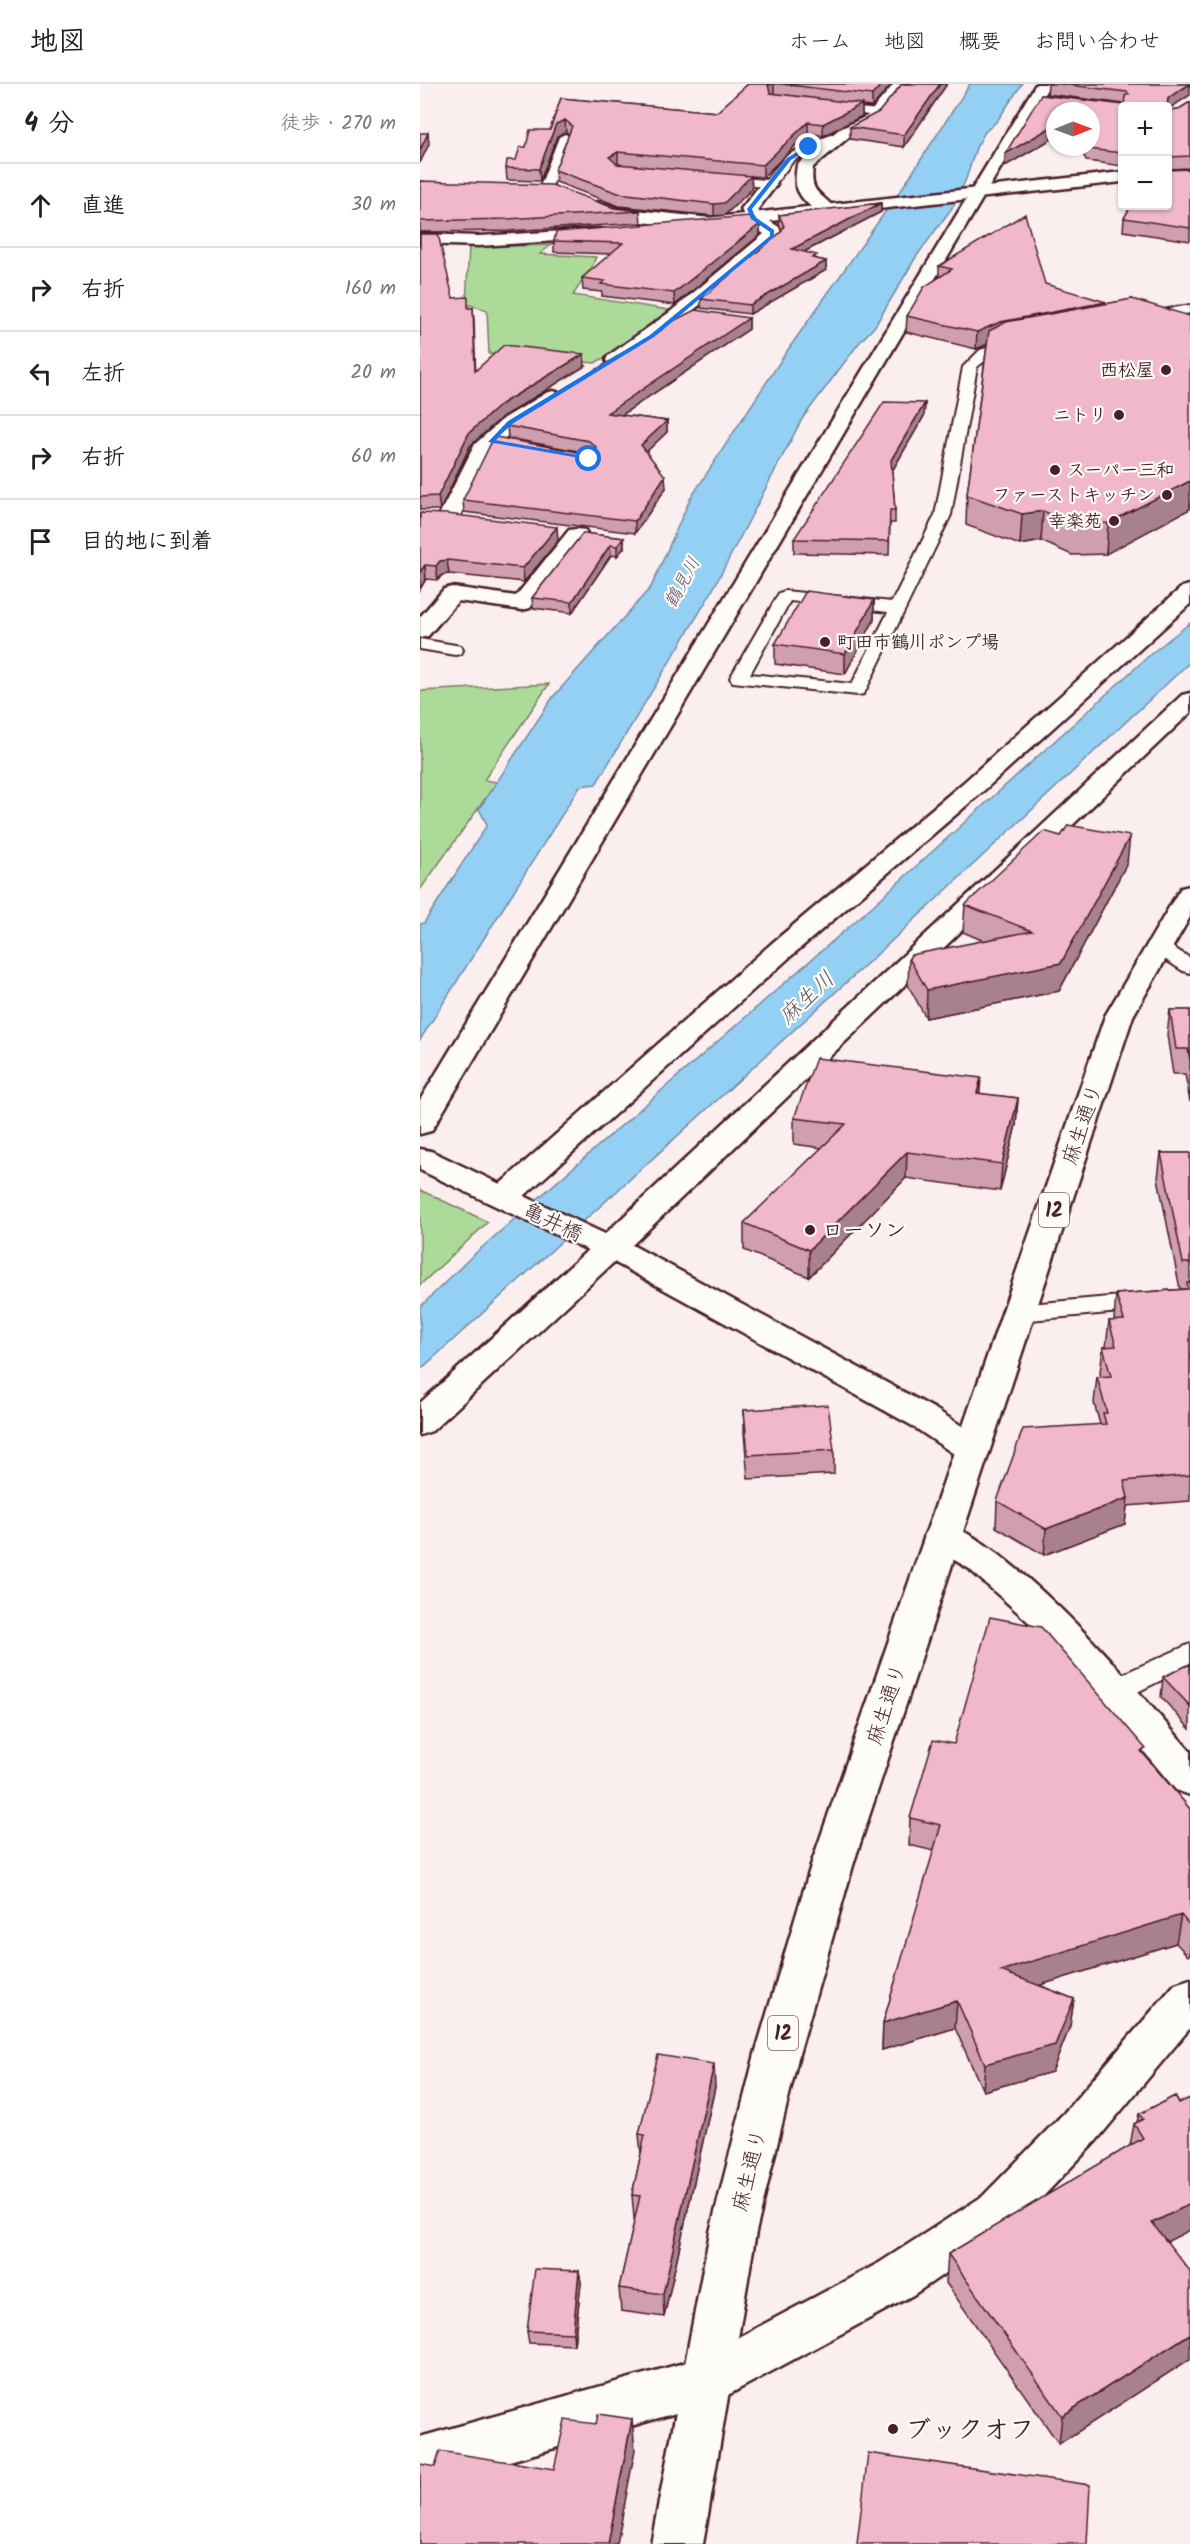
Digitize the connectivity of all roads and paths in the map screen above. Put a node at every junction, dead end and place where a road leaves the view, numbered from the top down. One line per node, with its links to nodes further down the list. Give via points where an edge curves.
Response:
1 (902, 84): 6 (street)
2 (1042, 84): 3 (street)
3 (1033, 99): 4 (street); 14 (street)
4 (1055, 102)
5 (820, 106): 6 (lane)
6 (878, 113): 7 (street)
7 (844, 134): 11 (lane, via 789,159); 16 (street, via 805,165 803,185 810,197)
8 (565, 136): 12 (lane)
9 (1118, 177): 14 (street)
10 (711, 179): 11 (lane)
11 (769, 184): 17 (street, via 749,209)
12 (540, 188): 13 (street)
13 (565, 191)
14 (974, 192): 16 (street); 38 (street)
15 (583, 199): 18 (street, via 615,213)
16 (828, 210): 17 (street)
17 (753, 218): 18 (street); 23 (street, via 772,231 773,236 652,336)
18 (711, 223): 19 (street, via 510,240)
19 (420, 239)
20 (1190, 309): 21 (lane)
21 (1123, 322)
22 (1034, 339): 30 (lane, via 986,351 970,367 943,515)
23 (596, 372)
24 (567, 389): 25 (street, via 510,423)
25 (490, 441): 26 (lane); 27 (street, via 439,519)
26 (512, 445)
27 (472, 522)
28 (554, 532): 31 (street, via 587,536 522,603 452,594)
29 (1188, 596): 40 (street, via 972,788 781,950)
30 (898, 608): 30 (lane, via 858,690 739,678 785,596)
31 (420, 631)
32 (420, 644): 33 (lane)
33 (455, 650)
34 (1190, 700): 41 (street)
35 (1190, 894): 36 (street, 麻生通り / 12)
36 (1159, 947): 37 (lane); 43 (street, 麻生通り / 12, via 1119,1016)
37 (1190, 967)
38 (420, 1125)
39 (420, 1158): 40 (street, 亀井橋)
40 (508, 1201): 41 (street, 亀井橋)
41 (602, 1244): 44 (street); 45 (street, 亀井橋, via 923,1417)
42 (1190, 1298): 43 (lane)
43 (1018, 1313): 45 (street, 麻生通り / 12)
44 (420, 1423)
45 (972, 1449): 46 (street, 麻生通り / 12)
46 (942, 1536): 48 (street, via 989,1566 1045,1615); 51 (street, 麻生通り / 12, via 833,1863 777,2054 733,2232)
47 (1190, 1654): 48 (lane)
48 (1114, 1690): 49 (street)
49 (1190, 1779)
50 (1190, 1997): 51 (street, via 1080,2127 999,2211 896,2279)
51 (707, 2380): 52 (street); 53 (street, 麻生通り / 12)
52 (420, 2462)
53 (677, 2544)

